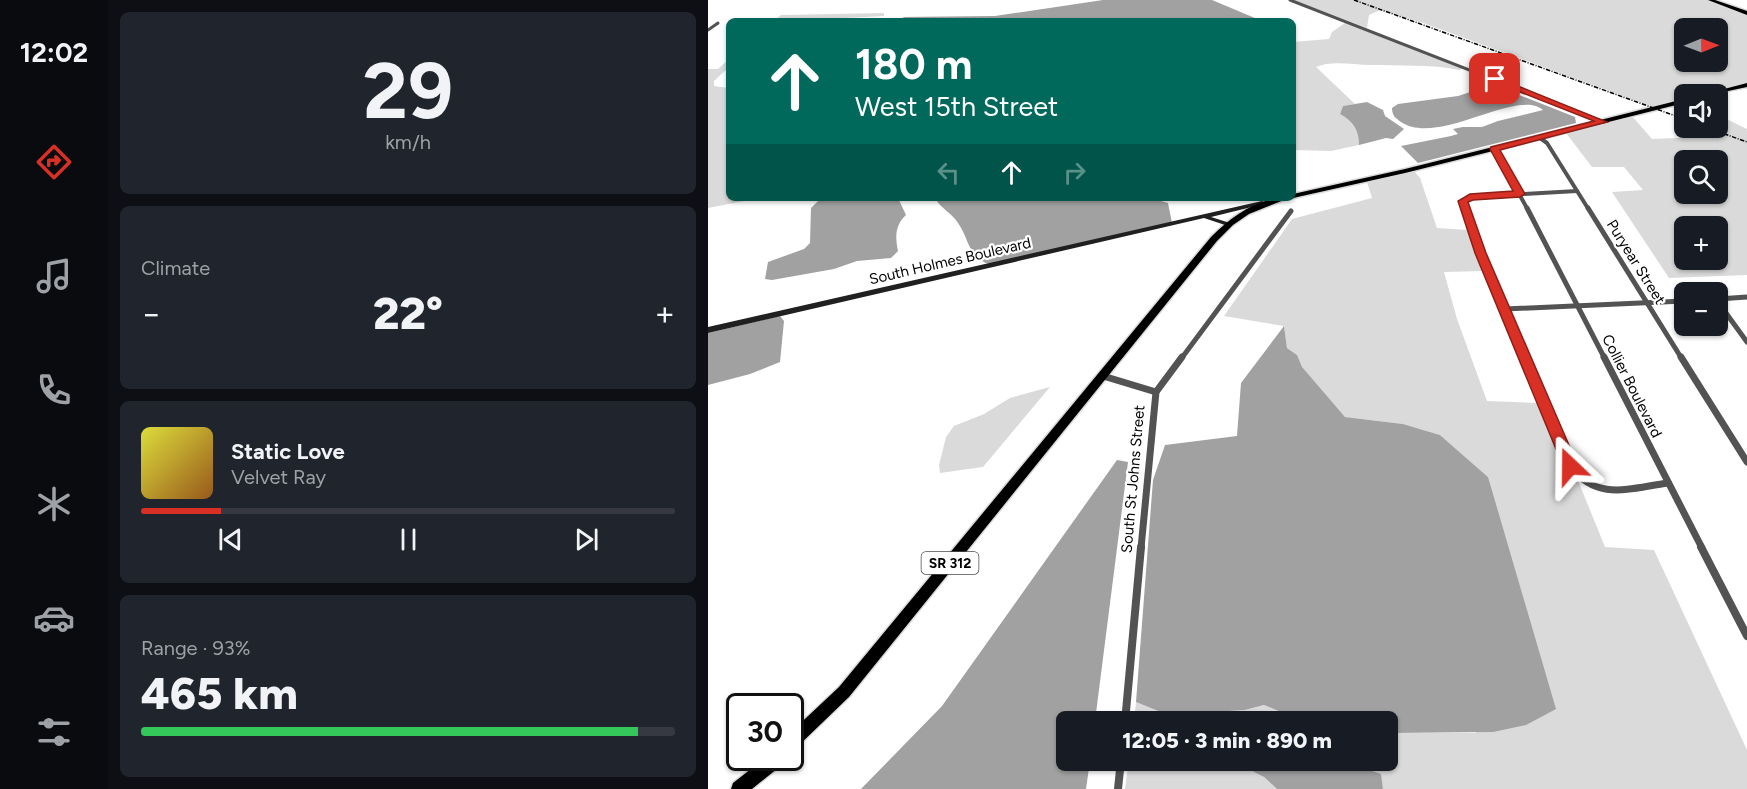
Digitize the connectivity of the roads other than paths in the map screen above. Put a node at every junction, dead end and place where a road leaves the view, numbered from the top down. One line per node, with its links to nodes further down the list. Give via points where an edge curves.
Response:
1 (1290, 0): 9 (street)
2 (1710, 0): 3 (main road)
3 (1747, 13)
4 (718, 23): 5 (street)
5 (708, 30)
6 (1747, 85): 7 (main road)
7 (1728, 89)
8 (1674, 104): 9 (main road)
9 (1603, 122): 10 (main road)
10 (1540, 138): 11 (main road); 12 (street, Puryear Street)
11 (1494, 149): 13 (street, Collier Boulevard); 14 (main road)
12 (1577, 191): 13 (street); 23 (street, Puryear Street)
13 (1520, 194): 24 (street, Collier Boulevard); 25 (street, via 1464,200 1480,253)
14 (1296, 195)
15 (1271, 201): 16 (main road, South Holmes Boulevard)
16 (1262, 203): 18 (main road, South Holmes Boulevard); 19 (main road, SR 312)
17 (1291, 211): 30 (street, South St Johns Street)
18 (1198, 218): 19 (main road, South Holmes Boulevard); 27 (main road, South Holmes Boulevard)
19 (1228, 224): 29 (main road, SR 312)
20 (1747, 297): 21 (street)
21 (1728, 300)
22 (1674, 302): 23 (street)
23 (1647, 303): 24 (street); 31 (street, Puryear Street)
24 (1578, 307): 25 (street); 32 (street, Collier Boulevard)
25 (1505, 309): 32 (street, via 1570,466 1579,478 1593,487 1612,489)
26 (1728, 315): 28 (street)
27 (708, 330)
28 (1747, 342)
29 (1102, 376): 30 (street); 35 (main road, SR 312, via 844,692)
30 (1156, 392): 34 (street, South St Johns Street)
31 (1747, 462)
32 (1668, 483): 33 (street, Collier Boulevard)
33 (1747, 636)
34 (1126, 711)
35 (804, 731)
36 (761, 771): 38 (main road)
37 (1120, 771): 39 (street)
38 (739, 789)
39 (1118, 789)

